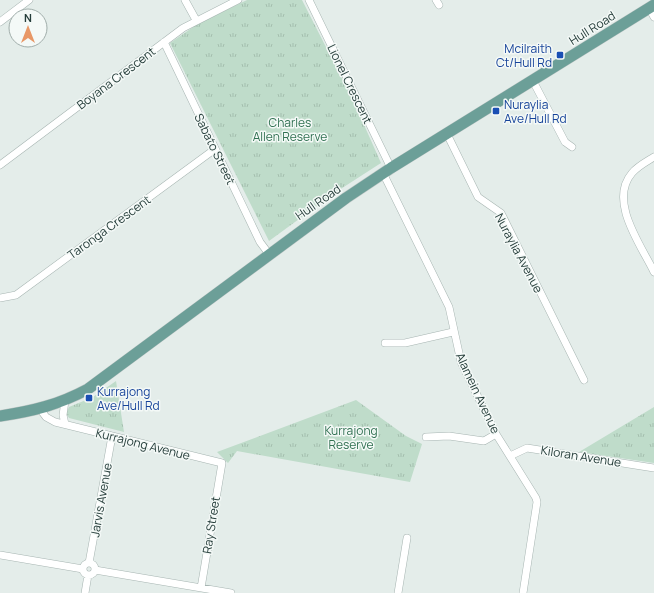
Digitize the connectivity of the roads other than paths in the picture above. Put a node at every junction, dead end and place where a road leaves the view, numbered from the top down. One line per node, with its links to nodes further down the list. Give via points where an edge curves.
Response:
1 (29, 0): 7 (street)
2 (185, 0): 6 (street)
3 (238, 0): 6 (street, Boyana Crescent)
4 (309, 0): 15 (street, Lionel Crescent)
5 (652, 10): 9 (main road, Hull Road)
6 (196, 20): 8 (street, Boyana Crescent)
7 (0, 22)
8 (164, 42): 12 (street, Sabato Street); 14 (street, Boyana Crescent)
9 (533, 81): 10 (main road, Hull Road); 11 (street, via 565,142)
10 (447, 134): 15 (main road, Hull Road); 21 (street, Nuraylia Avenue, via 478,197 501,213)
11 (572, 147)
12 (215, 149): 16 (street, Sabato Street, via 260,242); 18 (street, Taronga Crescent, via 16,296)
13 (654, 157): 17 (street, via 631,174 624,188 622,200 626,216)
14 (0, 165)
15 (387, 171): 16 (main road, Hull Road); 19 (street, Alamein Avenue, via 449,307)
16 (269, 254): 22 (main road, Hull Road, via 88,389)
17 (654, 272)
18 (0, 298)
19 (453, 332): 20 (street, via 405,343); 26 (street, Alamein Avenue, via 461,362)
20 (385, 343)
21 (584, 380)
22 (65, 401): 23 (main road, Hull Road); 25 (street)
23 (40, 409): 24 (main road, Hull Road); 25 (street, Kurrajong Avenue, via 46,417)
24 (0, 416)
25 (65, 424): 27 (street, Kurrajong Avenue)
26 (496, 434): 28 (street, via 484,440 449,436); 29 (street, Alamein Avenue)
27 (112, 436): 30 (street, Kurrajong Avenue); 34 (street, Jarvis Avenue)
28 (426, 437)
29 (510, 456): 31 (street, Kiloran Avenue, via 527,448); 42 (street, Alamein Avenue, via 537,502)
30 (222, 463): 38 (street, Ray Street)
31 (654, 468)
32 (407, 538): 41 (street)
33 (0, 555): 35 (street)
34 (90, 563): 35 (street); 36 (street)
35 (83, 568): 37 (street)
36 (95, 570): 37 (street); 38 (street)
37 (88, 575): 39 (street)
38 (201, 588): 40 (street)
39 (85, 593)
40 (231, 593)
41 (398, 593)
42 (523, 593)

